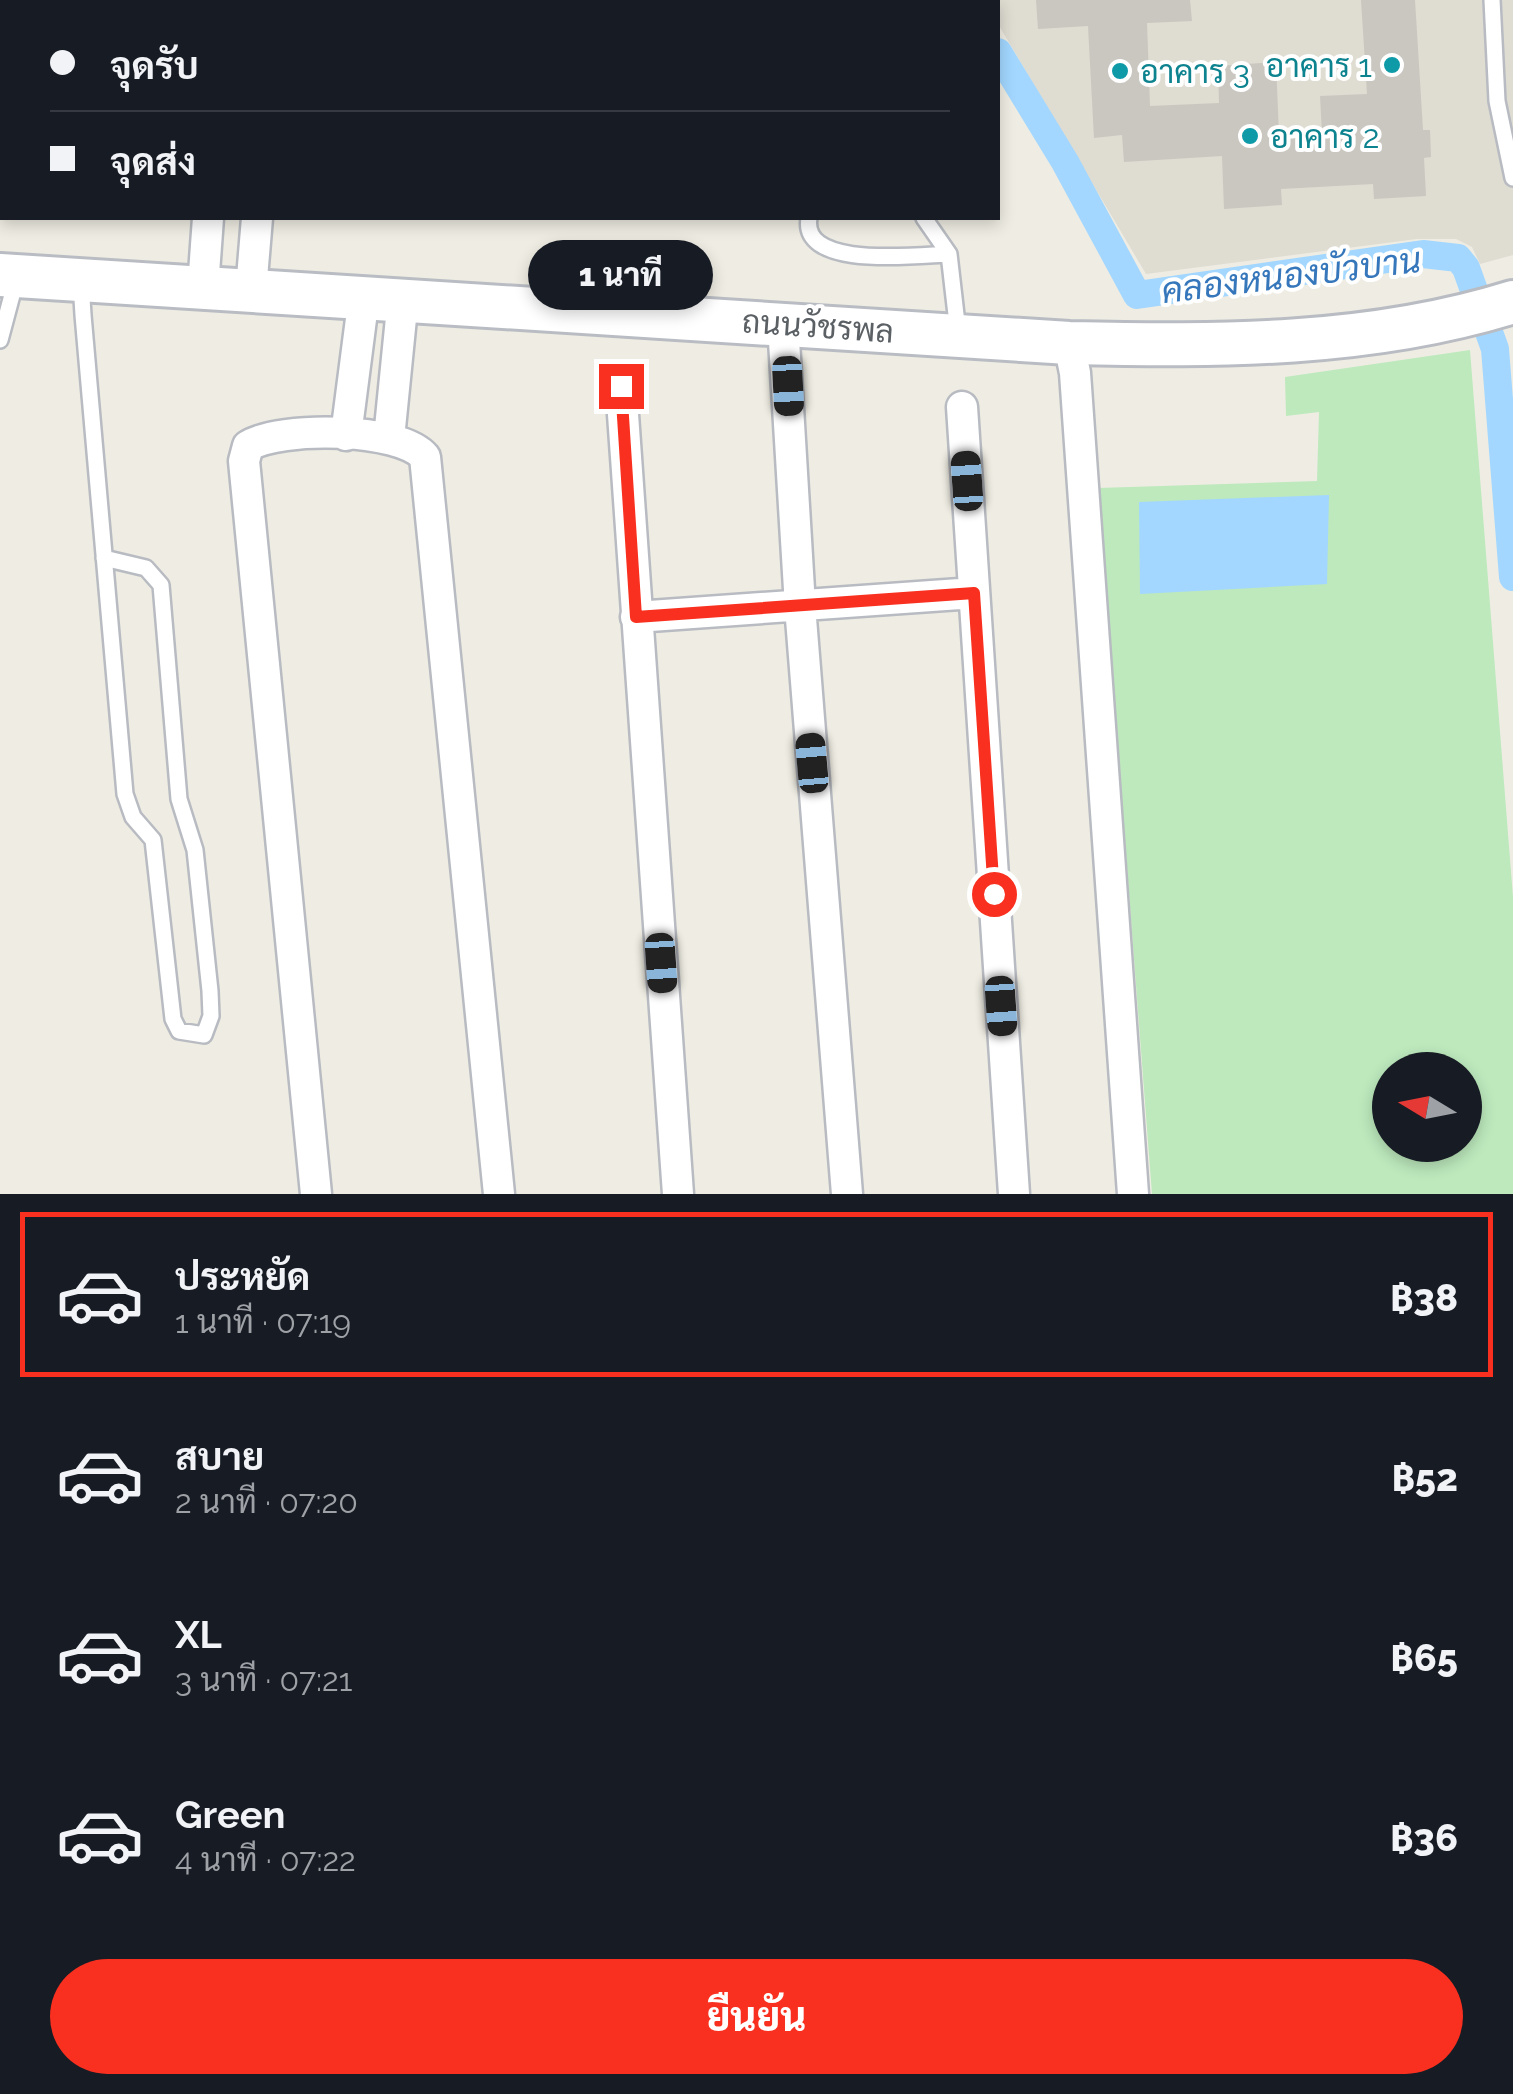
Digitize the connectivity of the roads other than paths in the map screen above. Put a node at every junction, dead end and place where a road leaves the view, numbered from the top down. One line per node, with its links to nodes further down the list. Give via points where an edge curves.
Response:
1 (1492, 0): 2 (lane, via 1497,101)
2 (1513, 178)
3 (208, 220): 10 (street)
4 (256, 220): 11 (street)
5 (809, 220): 7 (lane, via 815,243 832,251)
6 (925, 220): 7 (lane)
7 (950, 254): 15 (lane)
8 (8, 275): 9 (street, ถนนวัชรพล); 16 (lane)
9 (80, 280): 10 (street, ถนนวัชรพล); 22 (lane)
10 (203, 287): 11 (street, ถนนวัชรพล)
11 (251, 290): 12 (street, ถนนวัชรพล)
12 (383, 297): 14 (street, ถนนวัชรพล); 20 (street); 21 (street)
13 (1508, 303): 17 (street, ถนนวัชรพล, via 1394,331 1284,342)
14 (783, 324): 15 (street, ถนนวัชรพล); 24 (street)
15 (958, 336): 17 (street, ถนนวัชรพล)
16 (0, 340)
17 (1069, 344): 31 (street)
18 (621, 386): 25 (street)
19 (962, 407): 23 (street)
20 (346, 435): 21 (street); 26 (street, via 274,434 248,446 244,460)
21 (389, 438): 27 (street, via 417,448 428,468)
22 (104, 558): 22 (lane, via 146,568 161,585 178,799 195,850 210,990 204,1036 180,1031 172,1018 153,840 125,794)
23 (974, 593): 24 (street); 30 (street)
24 (800, 606): 25 (street); 29 (street)
25 (636, 617): 28 (street)
26 (316, 1194)
27 (500, 1194)
28 (678, 1194)
29 (848, 1194)
30 (1014, 1194)
31 (1133, 1194)

